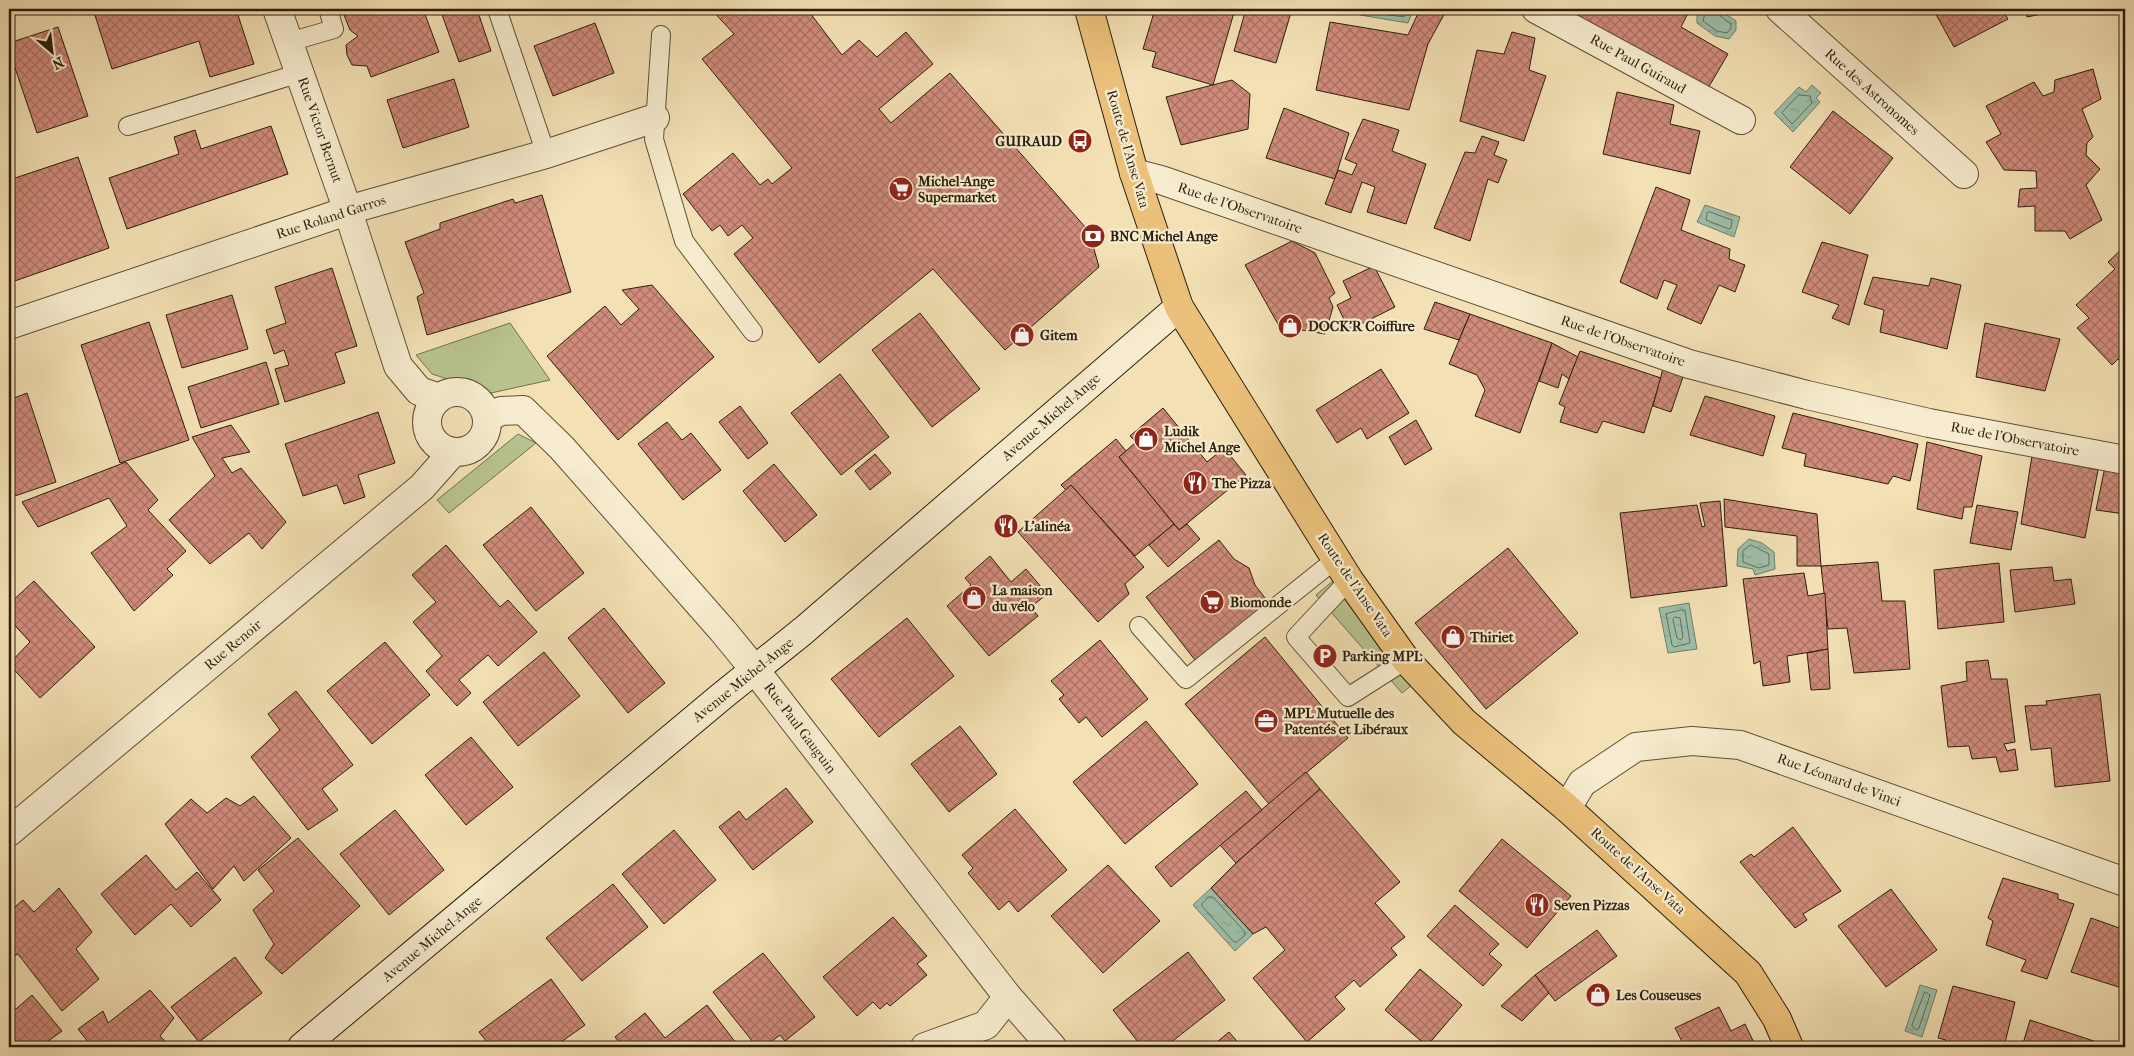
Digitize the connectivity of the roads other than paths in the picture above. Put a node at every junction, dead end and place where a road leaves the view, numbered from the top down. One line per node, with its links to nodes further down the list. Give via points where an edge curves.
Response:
1 (277, 9): 8 (street, Rue Victor Bernut)
2 (328, 9): 8 (lane, via 334,30)
3 (497, 9): 13 (lane)
4 (1089, 9): 14 (main road, Route de l'Anse Vata)
5 (1536, 9): 11 (street, Rue Paul Guiraud)
6 (1780, 9): 15 (street, Rue des Astronomes)
7 (661, 36): 10 (lane)
8 (289, 42): 9 (street, Rue Victor Bernut)
9 (300, 73): 12 (lane); 16 (street, Rue Victor Bernut)
10 (655, 118): 13 (street, Rue Roland Garros); 19 (lane, via 654,139 684,241)
11 (1741, 120)
12 (128, 126)
13 (546, 154): 16 (street, Rue Roland Garros)
14 (1134, 173): 17 (main road, Route de l'Anse Vata); 23 (street, Rue de l'Observatoire, via 1689,364 1928,423)
15 (1964, 174)
16 (348, 210): 18 (street, Rue Roland Garros); 20 (street, Rue Victor Bernut, via 398,366 418,391)
17 (1179, 307): 24 (main road, Route de l'Anse Vata); 27 (street, Avenue Michel-Ange)
18 (9, 325)
19 (753, 332)
20 (439, 398): 21 (street, via 453,392 469,394 481,403); 22 (street, via 430,410 427,425 436,443)
21 (487, 418): 22 (street, via 487,427 479,443 471,449); 27 (street, Rue Paul Gauguin, via 501,411 523,410 539,424)
22 (453, 452): 29 (street, Rue Renoir, via 422,487)
23 (2125, 460)
24 (1342, 570): 25 (lane, via 1186,679); 26 (main road, Route de l'Anse Vata); 26 (lane, via 1296,637 1348,697)
25 (1139, 626)
26 (1406, 660): 28 (main road, Route de l'Anse Vata, via 1464,722)
27 (755, 670): 31 (street, Rue Paul Gauguin); 32 (street, Avenue Michel-Ange)
28 (1567, 808): 30 (street, Rue Léonard de Vinci, via 1582,783 1636,747 1692,741 1740,744); 35 (main road, Route de l'Anse Vata, via 1748,972 1777,1019)
29 (9, 832)
30 (2125, 882)
31 (1008, 997): 33 (street, via 986,1025); 34 (street, Rue Paul Gauguin)
32 (302, 1047)
33 (925, 1047)
34 (1052, 1047)
35 (1789, 1047)

